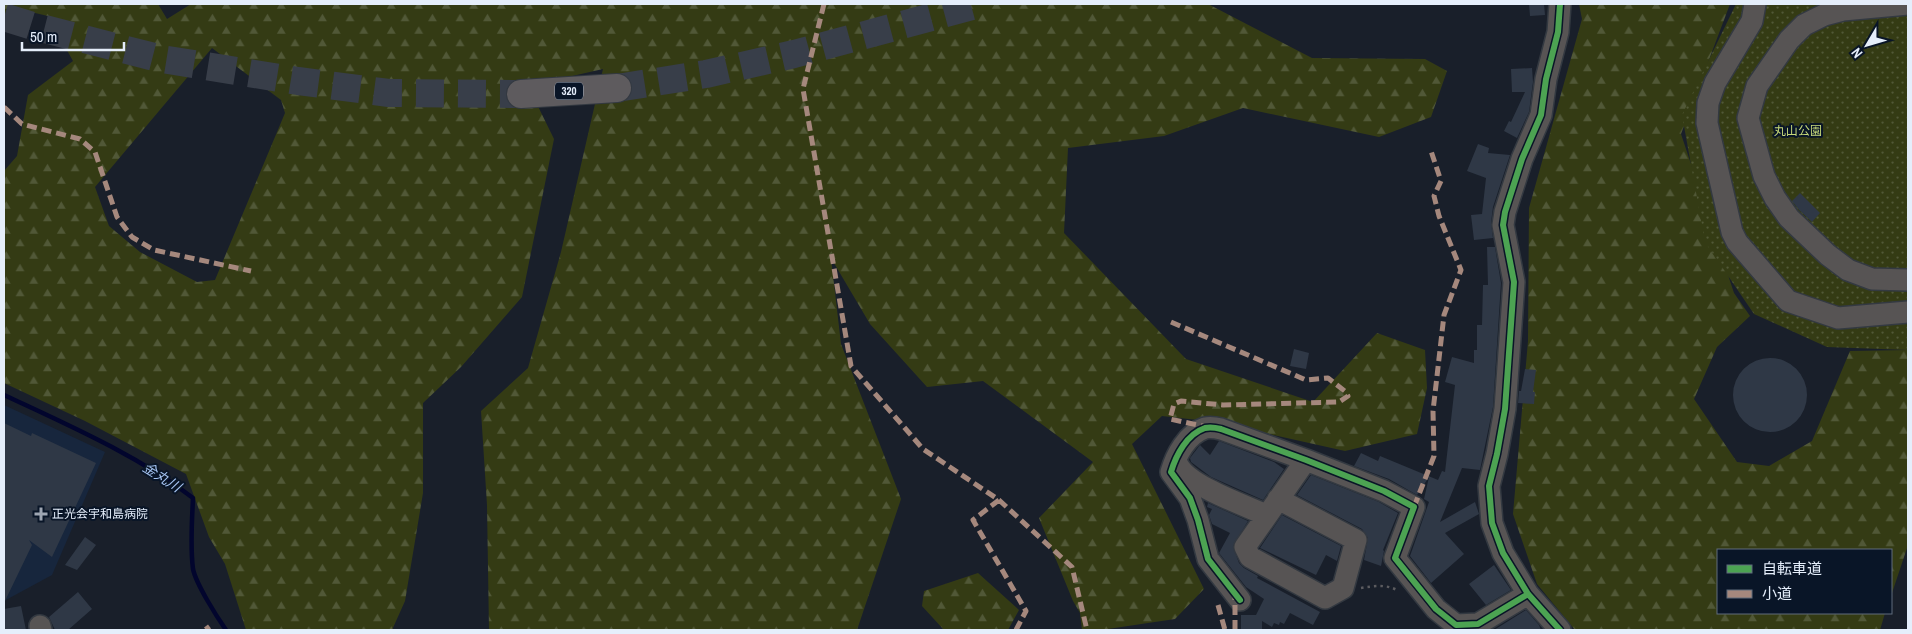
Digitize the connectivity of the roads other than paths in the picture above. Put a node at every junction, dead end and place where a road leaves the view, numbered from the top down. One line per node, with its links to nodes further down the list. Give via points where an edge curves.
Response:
1 (1560, 4): 12 (street, via 1558,32 1540,115 1522,160 1503,225 1514,282 1505,409 1489,486 1492,523 1503,553)
2 (1755, 4): 8 (street, via 1752,21 1715,83 1708,104 1707,123 1732,232 1788,301 1838,318)
3 (1908, 4): 4 (street)
4 (1880, 5): 7 (street, via 1842,10 1804,25 1789,40 1758,86 1748,118 1764,176 1774,198 1789,218 1848,270 1872,278)
5 (617, 88): 6 (highway, 320)
6 (521, 94)
7 (1908, 280)
8 (1908, 312)
9 (1175, 458): 10 (street, via 1196,433 1207,427 1222,429); 11 (street, via 1181,471 1196,483); 13 (street, via 1171,472 1190,498 1208,559)
10 (1306, 460): 11 (street); 12 (street, via 1414,506 1395,558 1436,609 1456,625 1478,624)
11 (1272, 507): 11 (street, via 1356,540 1343,588 1325,598 1250,557 1245,547)
12 (1528, 594): 14 (street)
13 (1240, 600)
14 (1560, 630)

